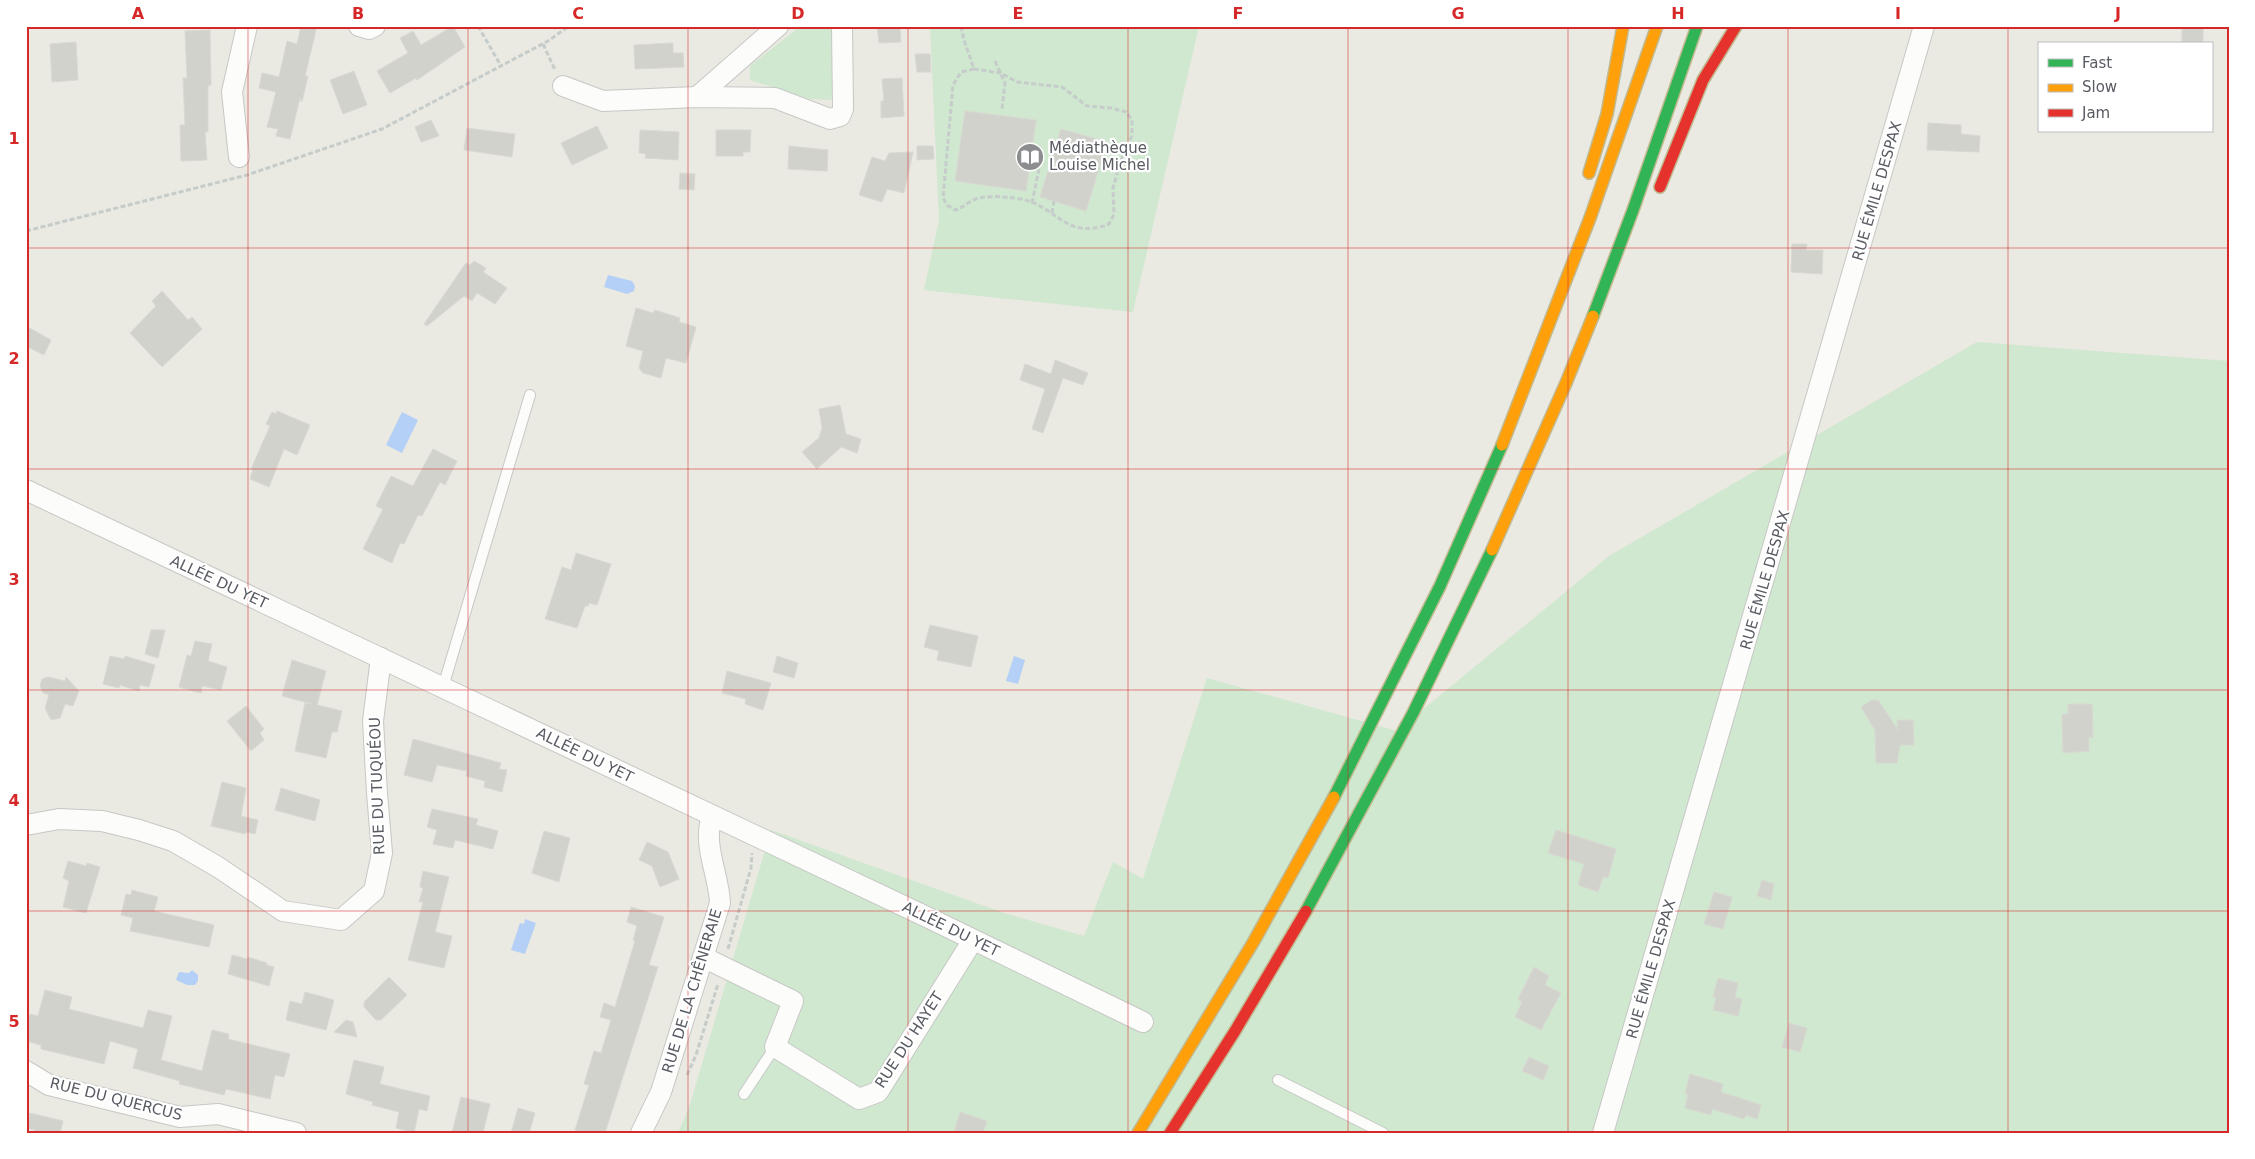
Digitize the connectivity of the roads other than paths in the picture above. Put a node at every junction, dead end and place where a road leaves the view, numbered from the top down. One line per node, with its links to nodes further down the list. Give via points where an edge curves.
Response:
1 (248, 26): 13 (street, via 232,92)
2 (359, 26): 3 (street, via 369,30)
3 (375, 26)
4 (778, 26): 12 (street)
5 (842, 26): 12 (street, via 844,109 840,116 830,119 775,98)
6 (1623, 26): 14 (highway, via 1607,114)
7 (1657, 26): 17 (highway, via 1595,209)
8 (1697, 26): 20 (highway, via 1612,269)
9 (1736, 26): 15 (highway, via 1704,80)
10 (1924, 26): 38 (street, RUE ÉMILE DESPAX)
11 (563, 86): 12 (street, via 603,101)
12 (697, 97)
13 (239, 157)
14 (1587, 181)
15 (1656, 196)
16 (1570, 238): 17 (highway)
17 (1537, 357): 35 (highway, via 1485,485 1430,609 1388,693 1249,951)
18 (1588, 361): 20 (highway)
19 (530, 395): 23 (lane)
20 (1535, 456): 36 (highway, via 1458,623 1329,871)
21 (26, 490): 22 (street, ALLÉE DU YET)
22 (381, 658): 23 (street, ALLÉE DU YET); 25 (street, RUE DU TUQUÉOU, via 373,721 382,853 374,891 341,920 283,911 173,841 139,830 93,821 60,819)
23 (443, 687): 24 (street, ALLÉE DU YET)
24 (712, 816): 26 (street, ALLÉE DU YET); 27 (street, RUE DE LA CHÊNERAIE, via 708,828 720,903)
25 (26, 825)
26 (973, 940): 28 (street, ALLÉE DU YET); 29 (street, RUE DU HAYET, via 878,1092 859,1099)
27 (702, 957): 29 (street, via 794,1001); 34 (street, RUE DE LA CHÊNERAIE, via 661,1092)
28 (1143, 1022)
29 (775, 1047): 32 (lane)
30 (26, 1071): 33 (street, RUE DU QUERCUS, via 49,1085 180,1117 218,1114)
31 (1278, 1080): 37 (lane)
32 (744, 1094)
33 (296, 1133)
34 (641, 1133)
35 (1138, 1133)
36 (1170, 1133)
37 (1383, 1133)
38 (1603, 1133)

